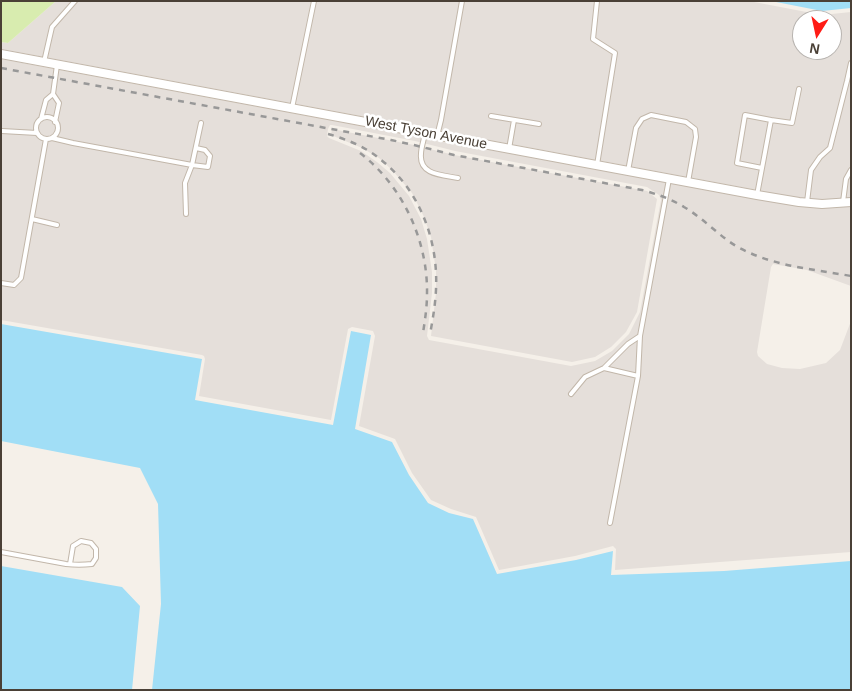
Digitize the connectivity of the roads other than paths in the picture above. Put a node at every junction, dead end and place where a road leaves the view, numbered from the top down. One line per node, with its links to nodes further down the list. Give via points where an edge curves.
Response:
1 (75, 1): 6 (lane, via 52,27)
2 (314, 1): 11 (lane)
3 (462, 1): 22 (lane)
4 (597, 1): 28 (lane, via 593,39 615,54)
5 (1, 54): 6 (street, West Tyson Avenue)
6 (44, 62): 8 (street, West Tyson Avenue)
7 (851, 63): 36 (lane, via 830,148 811,170)
8 (57, 65): 10 (lane); 11 (street, West Tyson Avenue)
9 (798, 89): 15 (lane, via 792,123)
10 (53, 94): 13 (lane, via 46,100); 16 (lane, via 59,103)
11 (292, 108): 21 (street, West Tyson Avenue)
12 (491, 116): 14 (lane)
13 (42, 119): 16 (lane, via 52,118); 20 (lane, via 37,124)
14 (514, 120): 18 (lane); 26 (lane)
15 (771, 120): 29 (lane); 29 (lane, via 745,115 737,163)
16 (55, 122): 23 (lane, via 58,130)
17 (201, 123): 25 (lane)
18 (539, 124)
19 (1, 132): 20 (lane)
20 (37, 133): 24 (lane)
21 (425, 133): 22 (street, West Tyson Avenue); 32 (lane, via 421,154 424,168 431,173)
22 (437, 136): 26 (street, West Tyson Avenue)
23 (52, 138): 24 (lane); 27 (lane)
24 (46, 139): 39 (lane)
25 (196, 148): 27 (lane); 27 (lane, via 205,150 210,156 208,168)
26 (509, 149): 28 (street, West Tyson Avenue)
27 (192, 165): 38 (lane, via 185,183)
28 (597, 165): 31 (street, West Tyson Avenue)
29 (762, 168): 35 (lane)
30 (851, 170): 37 (lane, via 846,179)
31 (628, 171): 33 (street, West Tyson Avenue); 34 (lane, via 636,128 642,119 651,115 686,122 696,129)
32 (458, 178)
33 (669, 179): 34 (street, West Tyson Avenue); 42 (lane)
34 (688, 182): 35 (street, West Tyson Avenue)
35 (757, 195): 36 (street, West Tyson Avenue)
36 (807, 202): 37 (street, West Tyson Avenue)
37 (847, 202)
38 (186, 214)
39 (32, 219): 40 (lane); 41 (lane, via 21,278 14,285)
40 (57, 224)
41 (1, 283)
42 (640, 336): 43 (lane); 44 (lane)
43 (604, 368): 44 (lane); 45 (lane, via 585,377)
44 (638, 376): 46 (lane)
45 (572, 394)
46 (610, 523)
47 (1, 552): 48 (lane)
48 (70, 564): 48 (lane, via 92,564 96,549 91,543 81,541 73,546)

